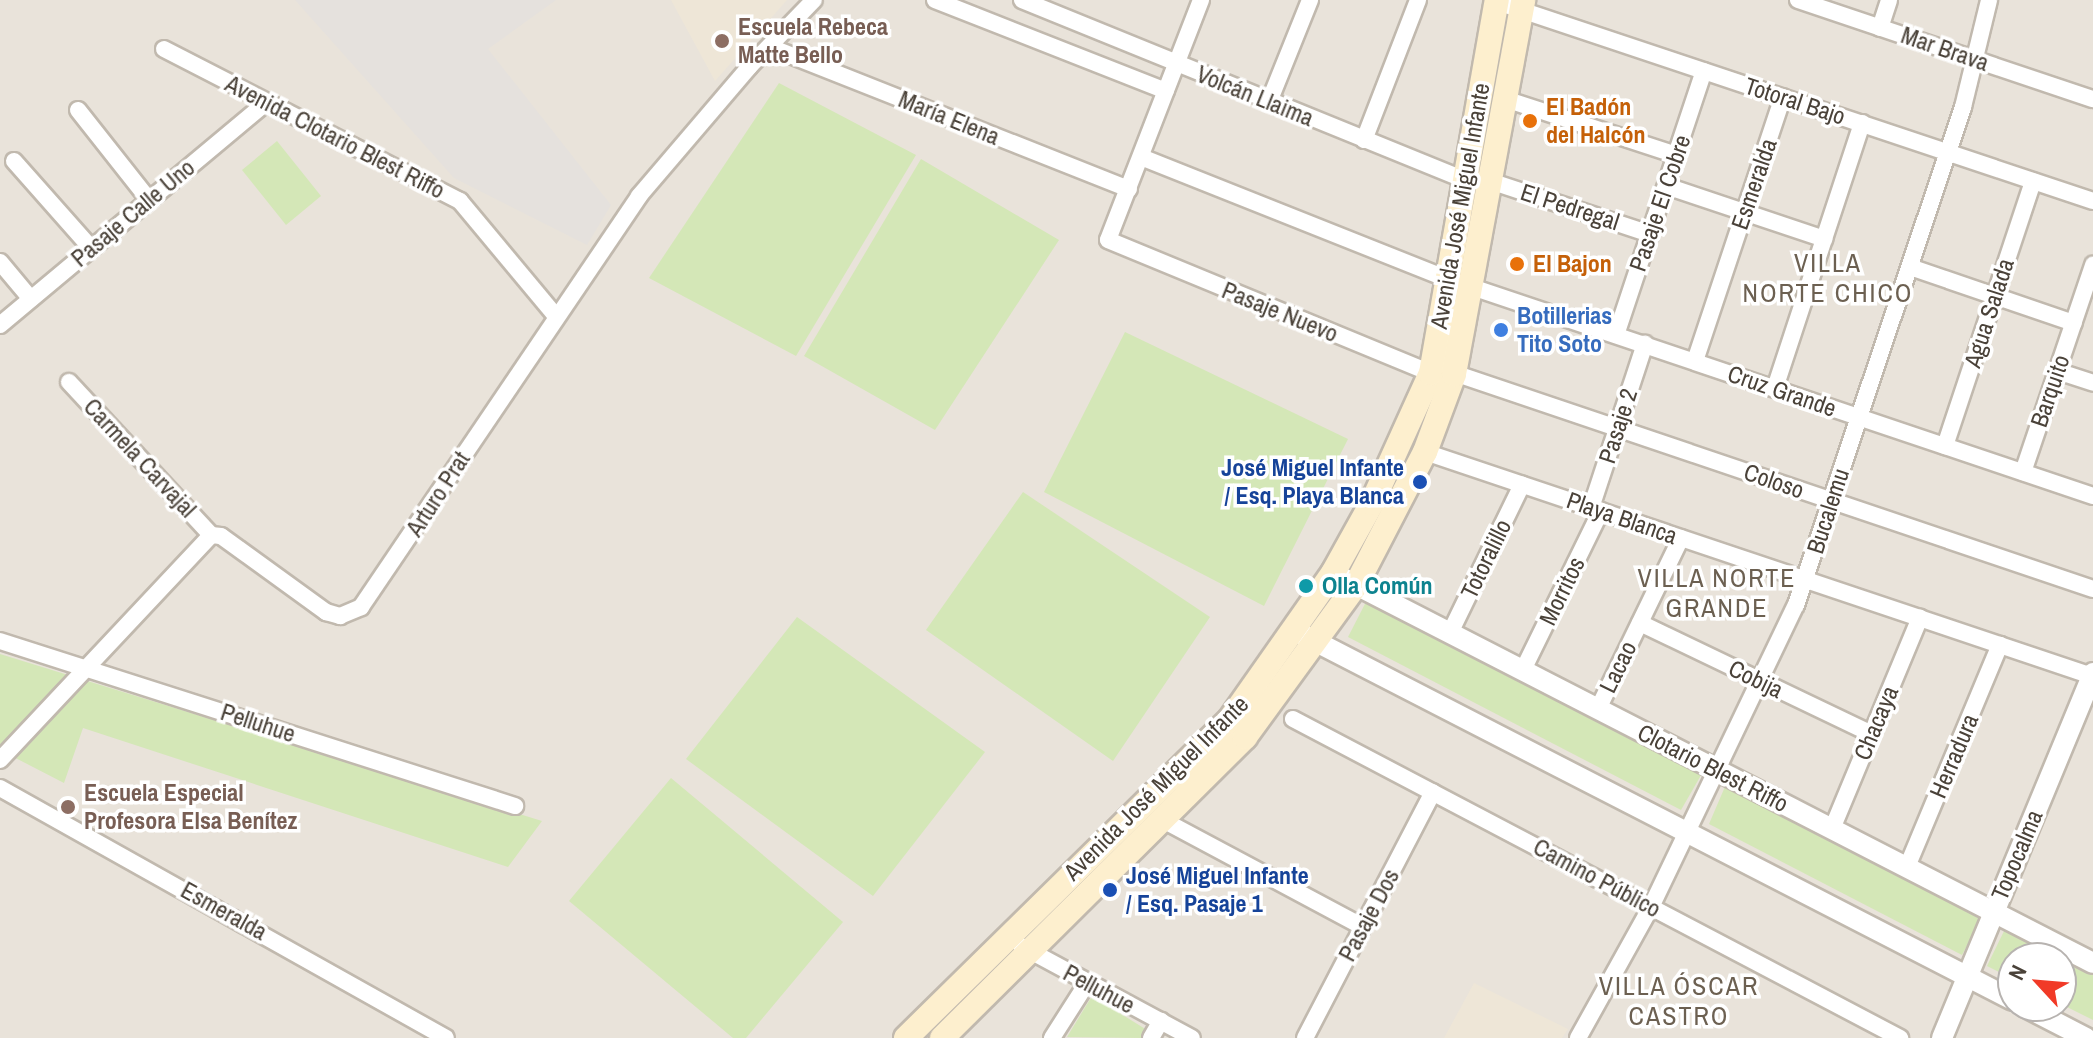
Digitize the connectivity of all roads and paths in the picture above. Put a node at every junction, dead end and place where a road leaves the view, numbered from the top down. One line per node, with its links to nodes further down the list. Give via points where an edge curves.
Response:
1 (814, 0): 13 (street, Arturo Prat)
2 (935, 0): 18 (street, Volcán Llaima)
3 (1022, 0): 16 (street, Volcán Llaima)
4 (1201, 0): 16 (street)
5 (1310, 0): 23 (street)
6 (1418, 0): 26 (street)
7 (1798, 0): 12 (street, Mar Brava)
8 (1889, 0): 12 (street)
9 (1989, 0): 15 (street, Bucalemu)
10 (1497, 1): 11 (street, Totoral Bajo); 31 (main road, Avenida José Miguel Infante)
11 (1522, 5): 17 (street, Totoral Bajo); 21 (main road, Avenida José Miguel Infante)
12 (1880, 28): 15 (street, Mar Brava)
13 (770, 47): 35 (street, María Elena); 50 (street, Arturo Prat, via 673,153)
14 (164, 49): 22 (street, Avenida Clotario Blest Riffo)
15 (1972, 58): 20 (street, Mar Brava); 27 (street, Bucalemu)
16 (1177, 63): 18 (street); 23 (street, Volcán Llaima)
17 (1704, 71): 19 (street, Totoral Bajo); 28 (street, Pasaje El Cobre)
18 (1166, 91): 29 (street)
19 (1783, 97): 25 (street, Totoral Bajo); 38 (street, Esmeralda)
20 (2093, 98)
21 (1505, 99): 28 (street); 32 (main road, Avenida José Miguel Infante)
22 (267, 102): 36 (street, Pasaje Calle Uno); 50 (street, Avenida Clotario Blest Riffo, via 460,201)
23 (1269, 102): 26 (street, Volcán Llaima)
24 (78, 110): 36 (street)
25 (1862, 123): 27 (street, Totoral Bajo); 40 (street)
26 (1364, 140): 31 (street, Volcán Llaima)
27 (1948, 152): 33 (street, Totoral Bajo); 44 (street, Bucalemu)
28 (1676, 155): 34 (street, Pasaje El Cobre)
29 (1141, 157): 35 (street); 45 (street)
30 (14, 161): 41 (street)
31 (1465, 180): 32 (street, Volcán Llaima); 45 (main road, Avenida José Miguel Infante)
32 (1490, 181): 39 (street, El Pedregal); 46 (main road, Avenida José Miguel Infante)
33 (2033, 181): 37 (street, Totoral Bajo); 48 (street, Agua Salada)
34 (1666, 186): 38 (street); 39 (street, Pasaje El Cobre)
35 (1129, 189): 57 (street, Pasaje Nuevo, via 1108,240)
36 (149, 200): 41 (street, Pasaje Calle Uno)
37 (2093, 201)
38 (1745, 212): 40 (street); 55 (street, Esmeralda)
39 (1650, 234): 53 (street, Pasaje El Cobre)
40 (1824, 239): 60 (street)
41 (91, 248): 49 (street, Pasaje Calle Uno)
42 (0, 262): 49 (street)
43 (2093, 265): 47 (street, Barquito)
44 (1910, 267): 48 (street); 61 (street, Bucalemu)
45 (1448, 279): 46 (street); 57 (main road, Avenida José Miguel Infante)
46 (1472, 286): 53 (street, Cruz Grande); 57 (main road, Avenida José Miguel Infante)
47 (2088, 294): 51 (street, Barquito)
48 (1995, 296): 51 (street); 63 (street, Agua Salada)
49 (31, 299): 52 (street, Pasaje Calle Uno)
50 (555, 315): 70 (street, Arturo Prat, via 385,573 352,614 326,612 221,536)
51 (2074, 323): 56 (street, Barquito)
52 (0, 325)
53 (1616, 335): 54 (street, Cruz Grande)
54 (1645, 344): 55 (street, Cruz Grande); 62 (street, Pasaje 2)
55 (1695, 361): 60 (street, Cruz Grande)
56 (2057, 371): 59 (street); 65 (street, Barquito)
57 (1442, 373): 62 (street, Coloso); 64 (main road, Avenida José Miguel Infante); 72 (main road, Avenida José Miguel Infante)
58 (69, 382): 70 (street, Carmela Carvajal)
59 (2093, 383)
60 (1775, 388): 61 (street, Cruz Grande)
61 (1859, 417): 63 (street, Cruz Grande); 68 (street, Bucalemu)
62 (1617, 428): 68 (street, Coloso); 69 (street, Pasaje 2)
63 (1945, 446): 65 (street, Cruz Grande)
64 (1425, 452): 66 (street, Playa Blanca); 74 (main road, Avenida José Miguel Infante)
65 (2023, 472): 67 (street, Cruz Grande)
66 (1522, 485): 69 (street, Playa Blanca); 78 (street, Totoralillo)
67 (2093, 496)
68 (1831, 501): 73 (street, Bucalemu); 75 (street, Coloso)
69 (1596, 510): 71 (street, Playa Blanca); 83 (street, Morritos)
70 (211, 535): 82 (street)
71 (1681, 538): 73 (street, Playa Blanca); 77 (street, Lacao)
72 (1333, 573): 74 (street, Clotario Blest Riffo); 79 (main road, Avenida José Miguel Infante)
73 (1805, 580): 76 (street, Playa Blanca); 85 (street, Bucalemu)
74 (1356, 585): 78 (street, Clotario Blest Riffo); 79 (main road, Avenida José Miguel Infante)
75 (2093, 589)
76 (1920, 618): 81 (street, Playa Blanca); 89 (street, Chacaya)
77 (1640, 623): 85 (street, Cobija); 87 (street, Lacao)
78 (1450, 633): 83 (street, Clotario Blest Riffo)
79 (1307, 637): 95 (main road, Avenida José Miguel Infante, via 1245,737); 97 (street); 102 (main road, Avenida José Miguel Infante, via 1229,721)
80 (0, 641): 82 (street, Pelluhue)
81 (2000, 645): 84 (street, Playa Blanca); 98 (street, Herradura)
82 (85, 668): 90 (street); 94 (street, Pelluhue)
83 (1523, 670): 87 (street, Clotario Blest Riffo)
84 (2092, 674): 86 (street, Topocalma)
85 (1760, 681): 89 (street, Cobija); 91 (street, Bucalemu)
86 (2088, 700): 100 (street, Topocalma)
87 (1598, 709): 91 (street, Clotario Blest Riffo)
88 (1293, 719): 93 (street, Camino Público)
89 (1872, 734): 96 (street, Chacaya)
90 (0, 760)
91 (1717, 770): 96 (street, Clotario Blest Riffo); 97 (street, Bucalemu)
92 (0, 788): 110 (street, Esmeralda)
93 (1433, 792): 99 (street, Camino Público); 101 (street, Pasaje Dos)
94 (515, 806)
95 (1161, 819): 101 (street); 103 (main road, Avenida José Miguel Infante)
96 (1832, 829): 98 (street, Clotario Blest Riffo)
97 (1687, 832): 99 (street, Bucalemu); 105 (street)
98 (1907, 867): 100 (street, Clotario Blest Riffo)
99 (1651, 907): 117 (street, Bucalemu); 118 (street, Camino Público)
100 (1993, 911): 104 (street, Clotario Blest Riffo); 105 (street, Topocalma)
101 (1363, 927): 116 (street, Pasaje Dos)
102 (1007, 936): 103 (street, Pelluhue); 111 (main road, Avenida José Miguel Infante)
103 (1027, 951): 106 (street, Pelluhue); 112 (main road, Avenida José Miguel Infante)
104 (2093, 962)
105 (1968, 977): 107 (street); 119 (street, Topocalma)
106 (1087, 983): 108 (street, Pelluhue); 113 (street)
107 (1997, 992)
108 (1161, 1021): 114 (street); 115 (street, Pelluhue)
109 (2055, 1022): 120 (street)
110 (434, 1035)
111 (906, 1038)
112 (942, 1038)
113 (1052, 1038)
114 (1151, 1038)
115 (1192, 1038)
116 (1305, 1038)
117 (1578, 1038)
118 (1900, 1038)
119 (1942, 1038)
120 (2086, 1038)

